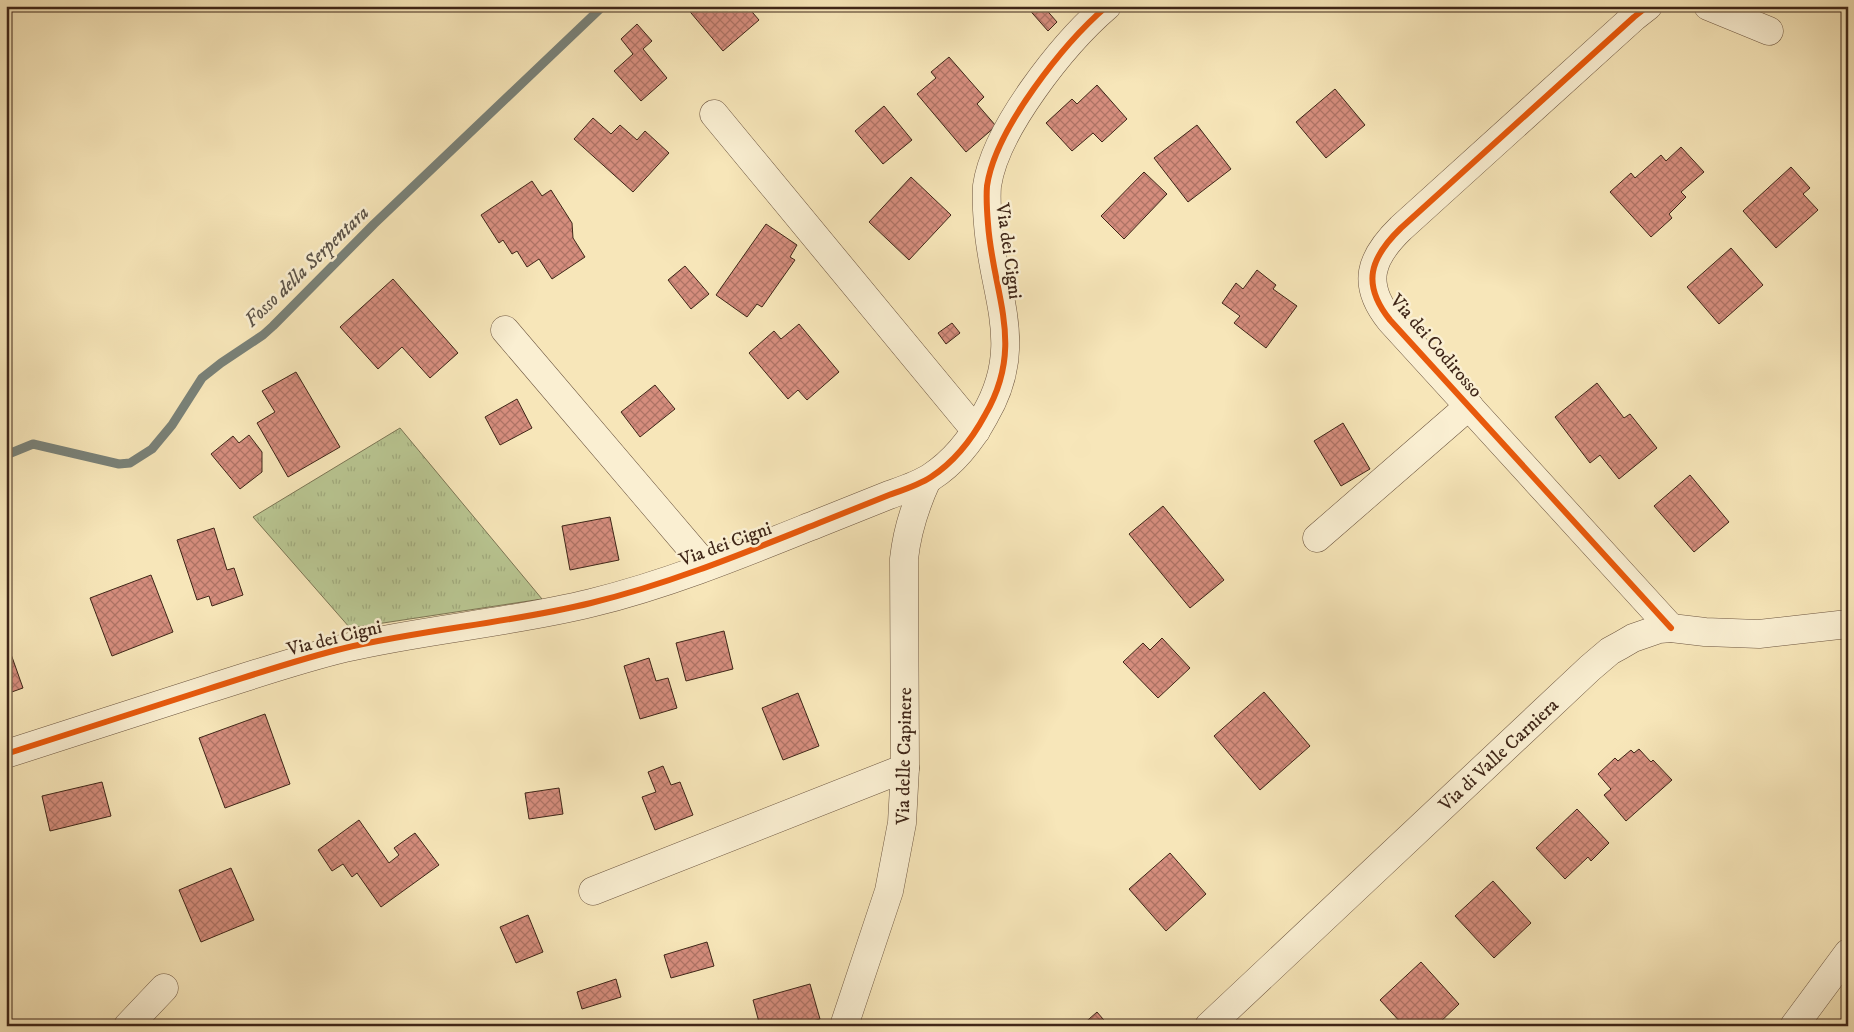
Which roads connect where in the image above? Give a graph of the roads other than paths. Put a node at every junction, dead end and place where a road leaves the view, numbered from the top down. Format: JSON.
{"nodes":[{"id":1,"x":1107,"y":6,"type":"edge"},
{"id":2,"x":1648,"y":6,"type":"edge"},
{"id":3,"x":1708,"y":6,"type":"edge"},
{"id":4,"x":1769,"y":31,"type":"dead end"},
{"id":5,"x":714,"y":114,"type":"dead end"},
{"id":6,"x":505,"y":330,"type":"dead end"},
{"id":7,"x":1469,"y":406,"type":"junction"},
{"id":8,"x":976,"y":431,"type":"junction"},
{"id":9,"x":926,"y":480,"type":"junction"},
{"id":10,"x":1317,"y":538,"type":"dead end"},
{"id":11,"x":706,"y":566,"type":"junction"},
{"id":12,"x":1848,"y":624,"type":"edge"},
{"id":13,"x":1671,"y":628,"type":"junction"},
{"id":14,"x":6,"y":754,"type":"edge"},
{"id":15,"x":905,"y":768,"type":"junction"},
{"id":16,"x":592,"y":891,"type":"dead end"},
{"id":17,"x":1848,"y":953,"type":"edge"},
{"id":18,"x":164,"y":988,"type":"dead end"},
{"id":19,"x":128,"y":1026,"type":"edge"},
{"id":20,"x":844,"y":1026,"type":"edge"},
{"id":21,"x":1209,"y":1026,"type":"edge"},
{"id":22,"x":1794,"y":1026,"type":"edge"}],
"edges":[{"from":1,"to":8,"type":"street","name":"Via dei Cigni"},
{"from":2,"to":7,"type":"street","name":"Via dei Codirosso"},
{"from":3,"to":4,"type":"street"},
{"from":5,"to":8,"type":"street"},
{"from":6,"to":11,"type":"street"},
{"from":7,"to":10,"type":"street"},
{"from":7,"to":13,"type":"street","name":"Via dei Codirosso"},
{"from":8,"to":9,"type":"street","name":"Via dei Cigni"},
{"from":9,"to":11,"type":"street","name":"Via dei Cigni"},
{"from":9,"to":15,"type":"street","name":"Via delle Capinere"},
{"from":11,"to":14,"type":"street","name":"Via dei Cigni"},
{"from":12,"to":13,"type":"street","name":"Via di Valle Carniera"},
{"from":13,"to":21,"type":"street","name":"Via di Valle Carniera"},
{"from":15,"to":16,"type":"street"},
{"from":15,"to":20,"type":"street","name":"Via delle Capinere"},
{"from":17,"to":22,"type":"street"},
{"from":18,"to":19,"type":"street"}]}
